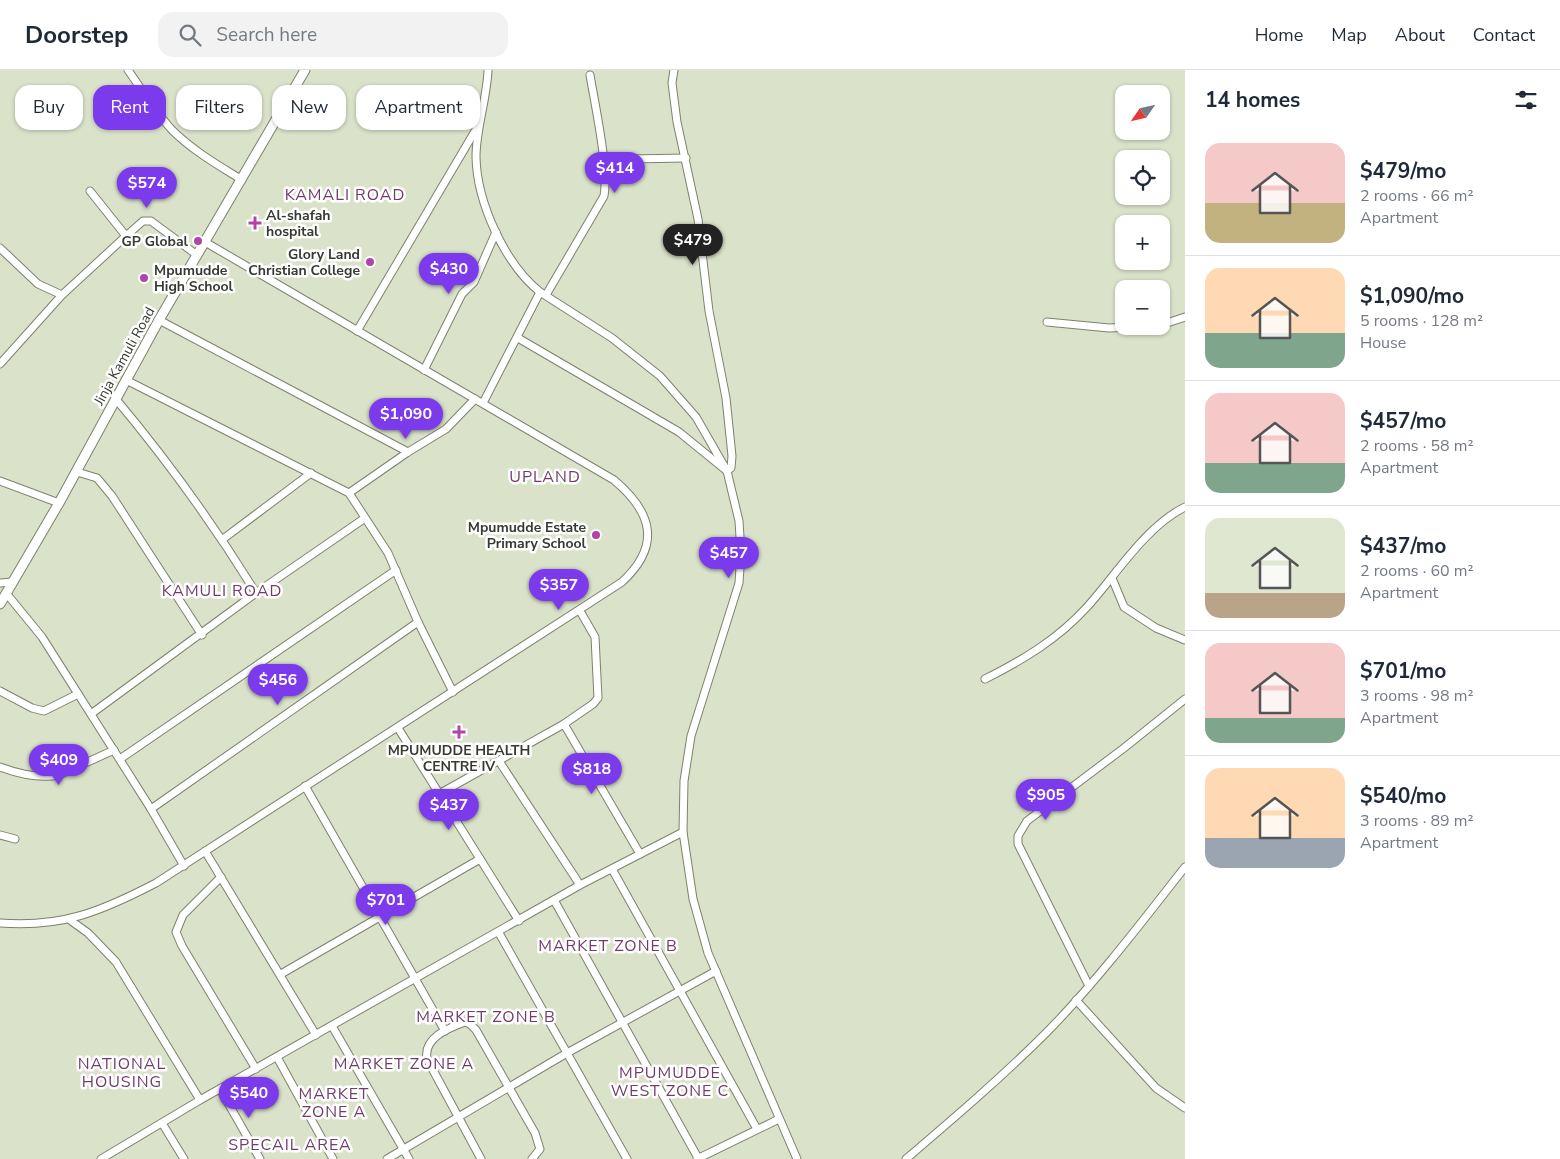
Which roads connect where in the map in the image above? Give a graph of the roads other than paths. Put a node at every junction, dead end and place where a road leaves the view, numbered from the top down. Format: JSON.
{"nodes":[{"id":1,"x":128,"y":70,"type":"edge"},
{"id":2,"x":305,"y":70,"type":"edge"},
{"id":3,"x":488,"y":70,"type":"edge"},
{"id":4,"x":674,"y":70,"type":"edge"},
{"id":5,"x":590,"y":74,"type":"dead end"},
{"id":6,"x":480,"y":122,"type":"edge"},
{"id":7,"x":475,"y":130,"type":"edge"},
{"id":8,"x":479,"y":130,"type":"edge"},
{"id":9,"x":686,"y":158,"type":"junction"},
{"id":10,"x":603,"y":164,"type":"junction"},
{"id":11,"x":242,"y":180,"type":"junction"},
{"id":12,"x":90,"y":191,"type":"dead end"},
{"id":13,"x":496,"y":232,"type":"junction"},
{"id":14,"x":126,"y":236,"type":"junction"},
{"id":15,"x":205,"y":242,"type":"junction"},
{"id":16,"x":0,"y":248,"type":"edge"},
{"id":17,"x":197,"y":255,"type":"junction"},
{"id":18,"x":543,"y":294,"type":"junction"},
{"id":19,"x":62,"y":295,"type":"junction"},
{"id":20,"x":1185,"y":317,"type":"edge"},
{"id":21,"x":159,"y":320,"type":"junction"},
{"id":22,"x":1047,"y":322,"type":"dead end"},
{"id":23,"x":1170,"y":322,"type":"edge"},
{"id":24,"x":1115,"y":328,"type":"edge"},
{"id":25,"x":358,"y":330,"type":"junction"},
{"id":26,"x":518,"y":338,"type":"junction"},
{"id":27,"x":0,"y":364,"type":"edge"},
{"id":28,"x":424,"y":370,"type":"junction"},
{"id":29,"x":126,"y":380,"type":"junction"},
{"id":30,"x":115,"y":398,"type":"junction"},
{"id":31,"x":475,"y":399,"type":"junction"},
{"id":32,"x":482,"y":403,"type":"junction"},
{"id":33,"x":408,"y":452,"type":"junction"},
{"id":34,"x":727,"y":471,"type":"junction"},
{"id":35,"x":77,"y":472,"type":"junction"},
{"id":36,"x":311,"y":473,"type":"junction"},
{"id":37,"x":0,"y":481,"type":"edge"},
{"id":38,"x":348,"y":493,"type":"junction"},
{"id":39,"x":59,"y":504,"type":"junction"},
{"id":40,"x":1185,"y":507,"type":"edge"},
{"id":41,"x":366,"y":518,"type":"junction"},
{"id":42,"x":223,"y":539,"type":"junction"},
{"id":43,"x":396,"y":570,"type":"junction"},
{"id":44,"x":1112,"y":578,"type":"junction"},
{"id":45,"x":12,"y":582,"type":"junction"},
{"id":46,"x":0,"y":583,"type":"edge"},
{"id":47,"x":6,"y":593,"type":"junction"},
{"id":48,"x":256,"y":593,"type":"junction"},
{"id":49,"x":0,"y":604,"type":"edge"},
{"id":50,"x":580,"y":611,"type":"junction"},
{"id":51,"x":418,"y":622,"type":"junction"},
{"id":52,"x":202,"y":635,"type":"junction"},
{"id":53,"x":1185,"y":640,"type":"edge"},
{"id":54,"x":985,"y":679,"type":"dead end"},
{"id":55,"x":0,"y":691,"type":"edge"},
{"id":56,"x":453,"y":692,"type":"junction"},
{"id":57,"x":78,"y":694,"type":"junction"},
{"id":58,"x":1185,"y":698,"type":"edge"},
{"id":59,"x":91,"y":714,"type":"junction"},
{"id":60,"x":564,"y":724,"type":"junction"},
{"id":61,"x":398,"y":728,"type":"junction"},
{"id":62,"x":114,"y":750,"type":"junction"},
{"id":63,"x":120,"y":759,"type":"junction"},
{"id":64,"x":499,"y":761,"type":"junction"},
{"id":65,"x":0,"y":767,"type":"edge"},
{"id":66,"x":305,"y":786,"type":"junction"},
{"id":67,"x":439,"y":794,"type":"junction"},
{"id":68,"x":151,"y":809,"type":"junction"},
{"id":69,"x":682,"y":832,"type":"junction"},
{"id":70,"x":0,"y":835,"type":"edge"},
{"id":71,"x":15,"y":839,"type":"dead end"},
{"id":72,"x":205,"y":851,"type":"junction"},
{"id":73,"x":640,"y":854,"type":"junction"},
{"id":74,"x":480,"y":859,"type":"junction"},
{"id":75,"x":184,"y":866,"type":"junction"},
{"id":76,"x":1185,"y":866,"type":"edge"},
{"id":77,"x":612,"y":869,"type":"junction"},
{"id":78,"x":221,"y":877,"type":"junction"},
{"id":79,"x":580,"y":885,"type":"junction"},
{"id":80,"x":554,"y":900,"type":"junction"},
{"id":81,"x":380,"y":916,"type":"junction"},
{"id":82,"x":70,"y":920,"type":"junction"},
{"id":83,"x":519,"y":921,"type":"junction"},
{"id":84,"x":0,"y":923,"type":"edge"},
{"id":85,"x":499,"y":933,"type":"junction"},
{"id":86,"x":716,"y":972,"type":"junction"},
{"id":87,"x":281,"y":974,"type":"junction"},
{"id":88,"x":417,"y":979,"type":"junction"},
{"id":89,"x":1090,"y":986,"type":"junction"},
{"id":90,"x":680,"y":991,"type":"junction"},
{"id":91,"x":1076,"y":1000,"type":"junction"},
{"id":92,"x":622,"y":1024,"type":"junction"},
{"id":93,"x":332,"y":1026,"type":"junction"},
{"id":94,"x":445,"y":1031,"type":"junction"},
{"id":95,"x":316,"y":1035,"type":"junction"},
{"id":96,"x":567,"y":1053,"type":"junction"},
{"id":97,"x":277,"y":1057,"type":"junction"},
{"id":98,"x":256,"y":1068,"type":"junction"},
{"id":99,"x":508,"y":1087,"type":"junction"},
{"id":100,"x":220,"y":1089,"type":"junction"},
{"id":101,"x":200,"y":1100,"type":"junction"},
{"id":102,"x":1185,"y":1108,"type":"edge"},
{"id":103,"x":457,"y":1117,"type":"junction"},
{"id":104,"x":779,"y":1119,"type":"junction"},
{"id":105,"x":162,"y":1123,"type":"junction"},
{"id":106,"x":757,"y":1129,"type":"junction"},
{"id":107,"x":403,"y":1149,"type":"junction"},
{"id":108,"x":101,"y":1159,"type":"edge"},
{"id":109,"x":184,"y":1159,"type":"edge"},
{"id":110,"x":260,"y":1159,"type":"edge"},
{"id":111,"x":333,"y":1159,"type":"edge"},
{"id":112,"x":387,"y":1159,"type":"edge"},
{"id":113,"x":409,"y":1159,"type":"edge"},
{"id":114,"x":481,"y":1159,"type":"edge"},
{"id":115,"x":532,"y":1159,"type":"edge"},
{"id":116,"x":627,"y":1159,"type":"edge"},
{"id":117,"x":697,"y":1159,"type":"edge"},
{"id":118,"x":797,"y":1159,"type":"edge"},
{"id":119,"x":906,"y":1159,"type":"edge"}],
"edges":[{"from":1,"to":11,"type":"street"},
{"from":2,"to":11,"type":"main road","name":"Jinja Kamuli Road"},
{"from":3,"to":6,"type":"street"},
{"from":4,"to":9,"type":"street"},
{"from":5,"to":10,"type":"street"},
{"from":7,"to":25,"type":"street"},
{"from":8,"to":13,"type":"street"},
{"from":9,"to":10,"type":"street"},
{"from":9,"to":34,"type":"street"},
{"from":10,"to":18,"type":"street"},
{"from":11,"to":15,"type":"main road","name":"Jinja Kamuli Road"},
{"from":12,"to":14,"type":"street"},
{"from":13,"to":18,"type":"street"},
{"from":13,"to":28,"type":"street"},
{"from":14,"to":17,"type":"street"},
{"from":14,"to":19,"type":"street"},
{"from":15,"to":17,"type":"main road","name":"Jinja Kamuli Road"},
{"from":15,"to":25,"type":"street"},
{"from":16,"to":19,"type":"street"},
{"from":17,"to":21,"type":"main road","name":"Jinja Kamuli Road"},
{"from":18,"to":26,"type":"street"},
{"from":18,"to":34,"type":"street"},
{"from":19,"to":27,"type":"street"},
{"from":20,"to":23,"type":"street"},
{"from":21,"to":29,"type":"main road","name":"Jinja Kamuli Road"},
{"from":21,"to":33,"type":"street"},
{"from":22,"to":24,"type":"street"},
{"from":25,"to":28,"type":"street"},
{"from":26,"to":32,"type":"street"},
{"from":26,"to":34,"type":"street"},
{"from":28,"to":31,"type":"street"},
{"from":29,"to":30,"type":"main road","name":"Jinja Kamuli Road"},
{"from":29,"to":36,"type":"street"},
{"from":30,"to":35,"type":"main road","name":"Jinja Kamuli Road"},
{"from":30,"to":42,"type":"street"},
{"from":31,"to":32,"type":"street"},
{"from":31,"to":33,"type":"street"},
{"from":32,"to":50,"type":"street"},
{"from":33,"to":38,"type":"street"},
{"from":34,"to":69,"type":"street"},
{"from":35,"to":39,"type":"main road","name":"Jinja Kamuli Road"},
{"from":35,"to":52,"type":"street"},
{"from":36,"to":38,"type":"street"},
{"from":36,"to":42,"type":"street"},
{"from":37,"to":39,"type":"street"},
{"from":38,"to":41,"type":"street"},
{"from":39,"to":45,"type":"main road","name":"Jinja Kamuli Road"},
{"from":40,"to":44,"type":"street"},
{"from":41,"to":43,"type":"street"},
{"from":41,"to":48,"type":"street"},
{"from":42,"to":48,"type":"street"},
{"from":43,"to":51,"type":"street"},
{"from":43,"to":63,"type":"street"},
{"from":44,"to":53,"type":"street"},
{"from":44,"to":54,"type":"street"},
{"from":45,"to":46,"type":"street"},
{"from":45,"to":47,"type":"main road","name":"Jinja Kamuli Road"},
{"from":47,"to":49,"type":"main road","name":"Jinja Kamuli Road"},
{"from":47,"to":57,"type":"street"},
{"from":48,"to":52,"type":"street"},
{"from":50,"to":56,"type":"street"},
{"from":50,"to":60,"type":"street"},
{"from":51,"to":56,"type":"street"},
{"from":51,"to":68,"type":"street"},
{"from":52,"to":59,"type":"street"},
{"from":55,"to":57,"type":"street"},
{"from":56,"to":61,"type":"street"},
{"from":57,"to":59,"type":"street"},
{"from":58,"to":89,"type":"street"},
{"from":59,"to":62,"type":"street"},
{"from":60,"to":64,"type":"street"},
{"from":60,"to":73,"type":"street"},
{"from":61,"to":66,"type":"street"},
{"from":61,"to":67,"type":"street"},
{"from":62,"to":63,"type":"street"},
{"from":62,"to":65,"type":"street"},
{"from":63,"to":68,"type":"street"},
{"from":64,"to":67,"type":"street"},
{"from":64,"to":79,"type":"street"},
{"from":66,"to":72,"type":"street"},
{"from":66,"to":81,"type":"street"},
{"from":67,"to":74,"type":"street"},
{"from":68,"to":75,"type":"street"},
{"from":69,"to":73,"type":"street"},
{"from":69,"to":86,"type":"street"},
{"from":70,"to":71,"type":"street"},
{"from":72,"to":75,"type":"street"},
{"from":72,"to":78,"type":"street"},
{"from":73,"to":77,"type":"street"},
{"from":74,"to":81,"type":"street"},
{"from":74,"to":83,"type":"street"},
{"from":75,"to":82,"type":"street"},
{"from":76,"to":89,"type":"street"},
{"from":77,"to":79,"type":"street"},
{"from":77,"to":90,"type":"street"},
{"from":78,"to":87,"type":"street"},
{"from":78,"to":98,"type":"street"},
{"from":79,"to":80,"type":"street"},
{"from":80,"to":83,"type":"street"},
{"from":80,"to":92,"type":"street"},
{"from":81,"to":87,"type":"street"},
{"from":81,"to":88,"type":"street"},
{"from":82,"to":84,"type":"street"},
{"from":82,"to":101,"type":"street"},
{"from":83,"to":85,"type":"street"},
{"from":85,"to":88,"type":"street"},
{"from":85,"to":96,"type":"street"},
{"from":86,"to":90,"type":"street"},
{"from":86,"to":104,"type":"street"},
{"from":87,"to":95,"type":"street"},
{"from":88,"to":93,"type":"street"},
{"from":88,"to":94,"type":"street"},
{"from":89,"to":91,"type":"street"},
{"from":90,"to":92,"type":"street"},
{"from":90,"to":106,"type":"street"},
{"from":91,"to":102,"type":"street"},
{"from":91,"to":119,"type":"street"},
{"from":92,"to":96,"type":"street"},
{"from":92,"to":117,"type":"street"},
{"from":93,"to":95,"type":"street"},
{"from":93,"to":107,"type":"street"},
{"from":94,"to":99,"type":"street"},
{"from":94,"to":103,"type":"street"},
{"from":95,"to":97,"type":"street"},
{"from":96,"to":99,"type":"street"},
{"from":96,"to":116,"type":"street"},
{"from":97,"to":98,"type":"street"},
{"from":97,"to":111,"type":"street"},
{"from":98,"to":100,"type":"street"},
{"from":99,"to":103,"type":"street"},
{"from":99,"to":115,"type":"street"},
{"from":100,"to":101,"type":"street"},
{"from":100,"to":110,"type":"street"},
{"from":101,"to":105,"type":"street"},
{"from":103,"to":107,"type":"street"},
{"from":103,"to":114,"type":"street"},
{"from":104,"to":106,"type":"street"},
{"from":104,"to":118,"type":"street"},
{"from":105,"to":108,"type":"street"},
{"from":105,"to":109,"type":"street"},
{"from":106,"to":117,"type":"street"},
{"from":107,"to":112,"type":"street"},
{"from":107,"to":113,"type":"street"}]}
